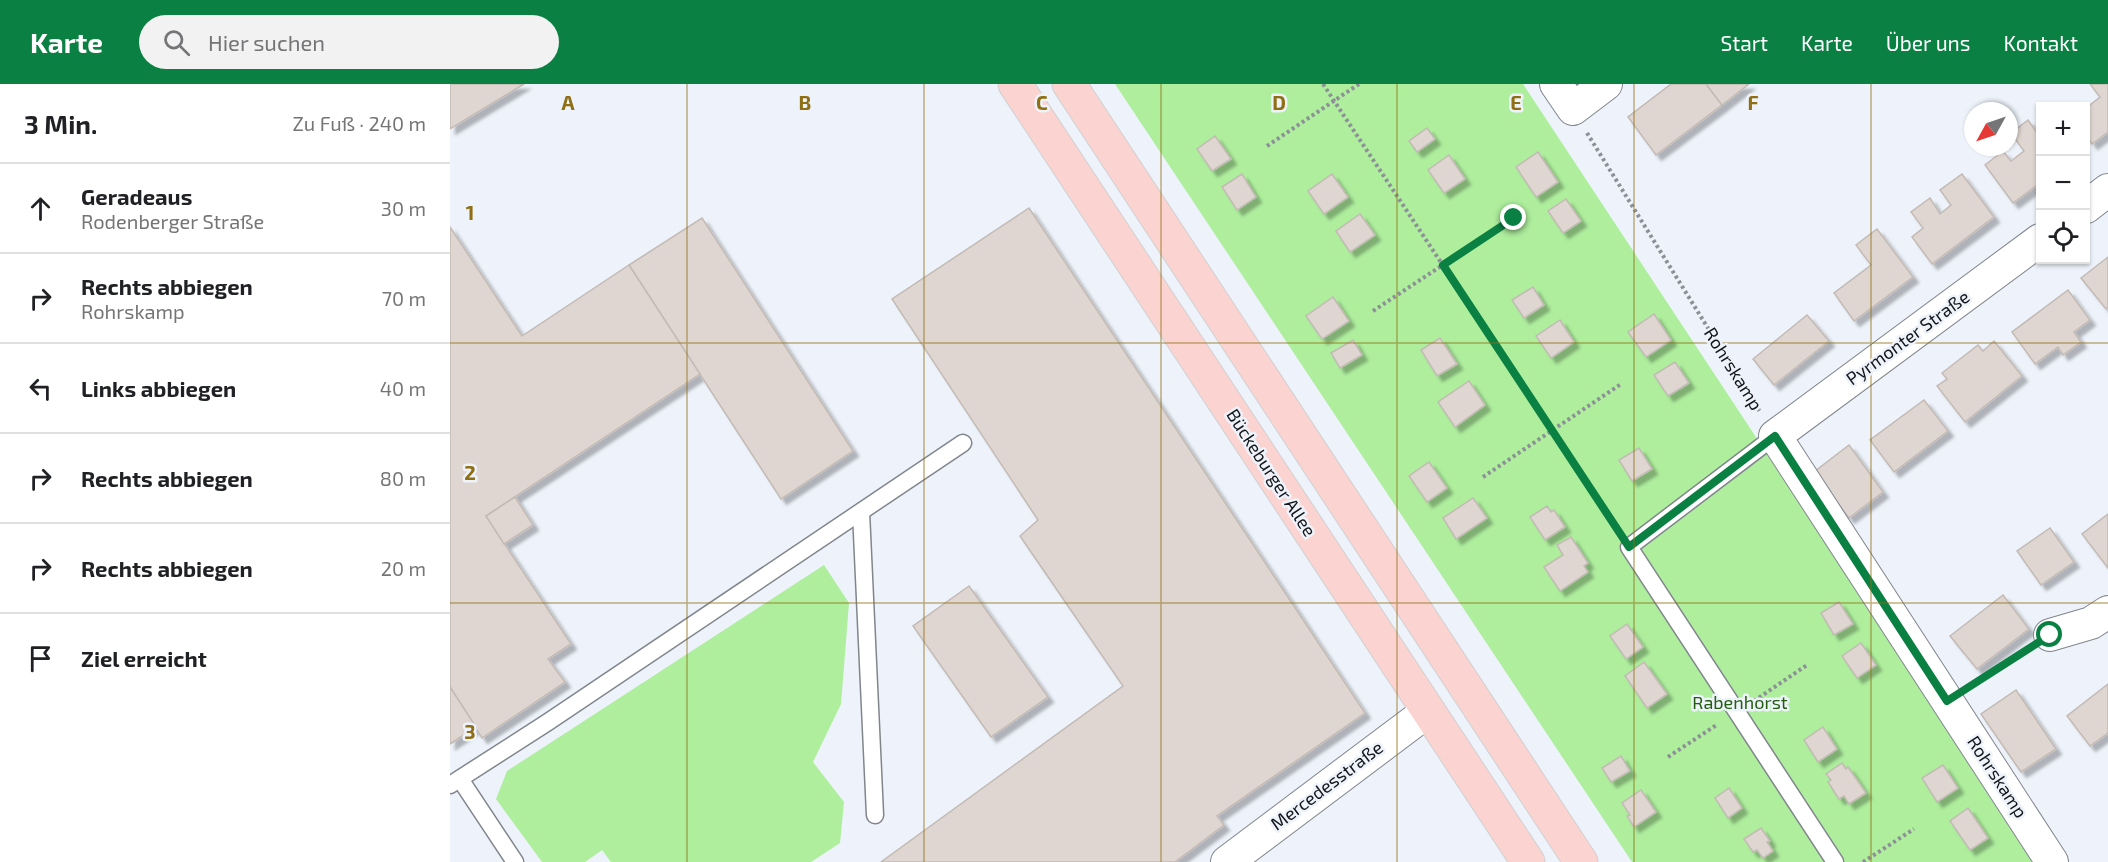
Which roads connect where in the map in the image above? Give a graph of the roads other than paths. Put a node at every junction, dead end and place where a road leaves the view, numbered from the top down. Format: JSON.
{"nodes":[{"id":1,"x":1015,"y":84,"type":"edge"},
{"id":2,"x":1069,"y":84,"type":"edge"},
{"id":3,"x":1606,"y":84,"type":"edge"},
{"id":4,"x":1564,"y":97,"type":"edge"},
{"id":5,"x":2108,"y":190,"type":"edge"},
{"id":6,"x":2090,"y":203,"type":"edge"},
{"id":7,"x":2036,"y":243,"type":"edge"},
{"id":8,"x":1775,"y":436,"type":"junction"},
{"id":9,"x":963,"y":443,"type":"dead end"},
{"id":10,"x":861,"y":512,"type":"junction"},
{"id":11,"x":2108,"y":612,"type":"edge"},
{"id":12,"x":2050,"y":635,"type":"road end"},
{"id":13,"x":1428,"y":711,"type":"junction"},
{"id":14,"x":455,"y":782,"type":"edge"},
{"id":15,"x":875,"y":815,"type":"dead end"},
{"id":16,"x":514,"y":862,"type":"edge"},
{"id":17,"x":1227,"y":862,"type":"edge"},
{"id":18,"x":1528,"y":862,"type":"edge"},
{"id":19,"x":1581,"y":862,"type":"edge"},
{"id":20,"x":1835,"y":862,"type":"edge"},
{"id":21,"x":2052,"y":862,"type":"edge"}],
"edges":[{"from":1,"to":13,"type":"main road","name":"Bückeburger Allee"},
{"from":2,"to":19,"type":"main road"},
{"from":3,"to":4,"type":"street"},
{"from":5,"to":6,"type":"street"},
{"from":7,"to":8,"type":"street","name":"Pyrmonter Straße"},
{"from":8,"to":20,"type":"lane"},
{"from":8,"to":21,"type":"street","name":"Rohrskamp"},
{"from":9,"to":10,"type":"lane"},
{"from":10,"to":14,"type":"lane"},
{"from":10,"to":15,"type":"lane"},
{"from":11,"to":12,"type":"street"},
{"from":13,"to":17,"type":"street","name":"Mercedesstraße"},
{"from":13,"to":18,"type":"main road","name":"Bückeburger Allee"},
{"from":14,"to":16,"type":"lane"}]}
